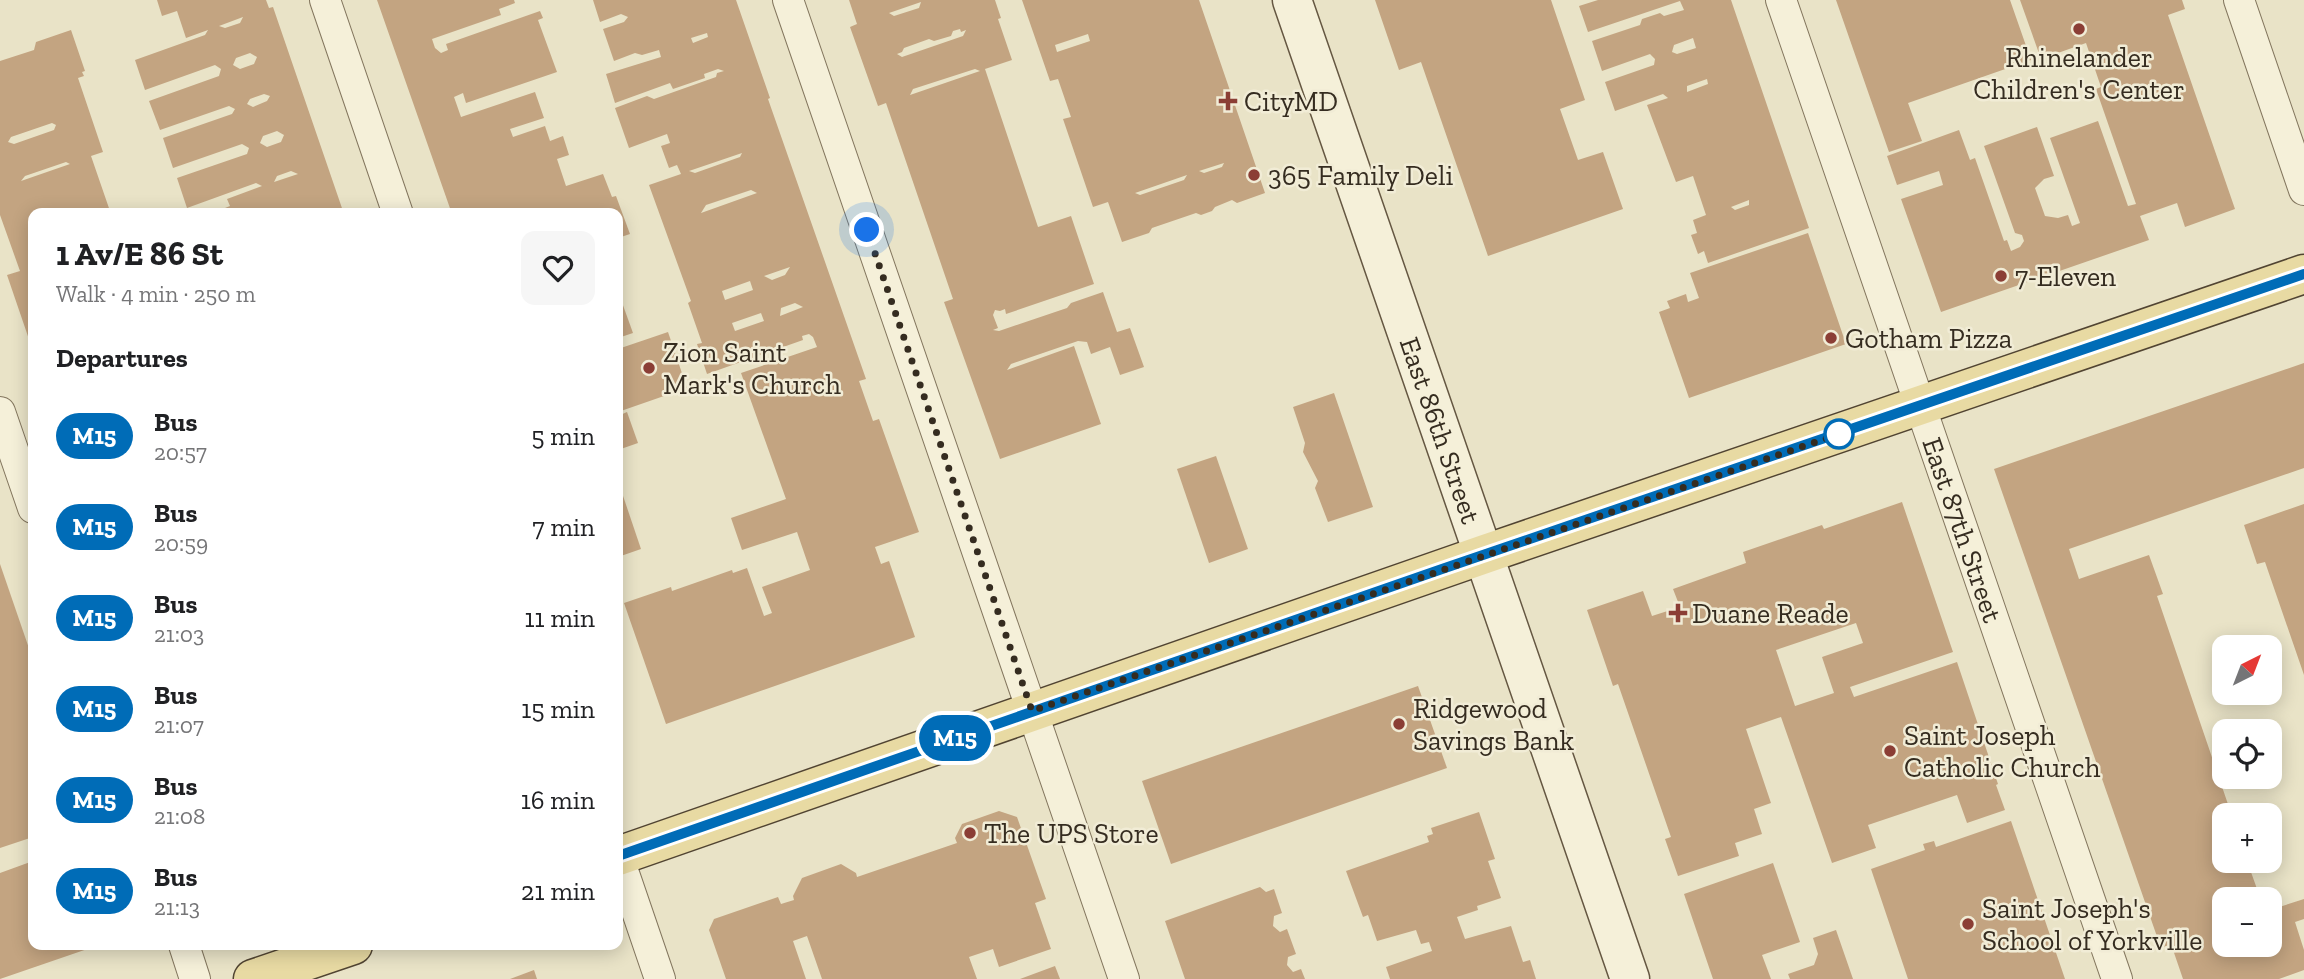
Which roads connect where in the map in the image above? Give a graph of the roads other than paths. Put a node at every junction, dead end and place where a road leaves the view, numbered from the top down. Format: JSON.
{"nodes":[{"id":1,"x":325,"y":0,"type":"edge"},
{"id":2,"x":788,"y":0,"type":"edge"},
{"id":3,"x":1292,"y":0,"type":"edge"},
{"id":4,"x":1781,"y":0,"type":"edge"},
{"id":5,"x":2239,"y":0,"type":"edge"},
{"id":6,"x":2304,"y":190,"type":"edge"},
{"id":7,"x":396,"y":208,"type":"edge"},
{"id":8,"x":2304,"y":274,"type":"edge"},
{"id":9,"x":1921,"y":406,"type":"junction"},
{"id":10,"x":0,"y":412,"type":"edge"},
{"id":11,"x":28,"y":493,"type":"edge"},
{"id":12,"x":1485,"y":554,"type":"junction"},
{"id":13,"x":1032,"y":711,"type":"junction"},
{"id":14,"x":623,"y":854,"type":"edge"},
{"id":15,"x":623,"y":871,"type":"edge"},
{"id":16,"x":186,"y":950,"type":"edge"},
{"id":17,"x":339,"y":950,"type":"edge"},
{"id":18,"x":195,"y":979,"type":"edge"},
{"id":19,"x":253,"y":979,"type":"edge"},
{"id":20,"x":660,"y":979,"type":"edge"},
{"id":21,"x":1124,"y":979,"type":"edge"},
{"id":22,"x":1630,"y":979,"type":"edge"},
{"id":23,"x":2117,"y":979,"type":"edge"}],
"edges":[{"from":1,"to":7,"type":"street"},
{"from":2,"to":13,"type":"street"},
{"from":3,"to":12,"type":"main road","name":"East 86th Street"},
{"from":4,"to":9,"type":"street","name":"East 87th Street"},
{"from":5,"to":6,"type":"street"},
{"from":8,"to":9,"type":"main road"},
{"from":9,"to":12,"type":"main road"},
{"from":9,"to":23,"type":"street","name":"East 87th Street"},
{"from":10,"to":11,"type":"street"},
{"from":12,"to":13,"type":"main road"},
{"from":12,"to":22,"type":"main road","name":"East 86th Street"},
{"from":13,"to":14,"type":"main road"},
{"from":13,"to":21,"type":"street"},
{"from":15,"to":20,"type":"street"},
{"from":16,"to":18,"type":"street"},
{"from":17,"to":19,"type":"main road"}]}
